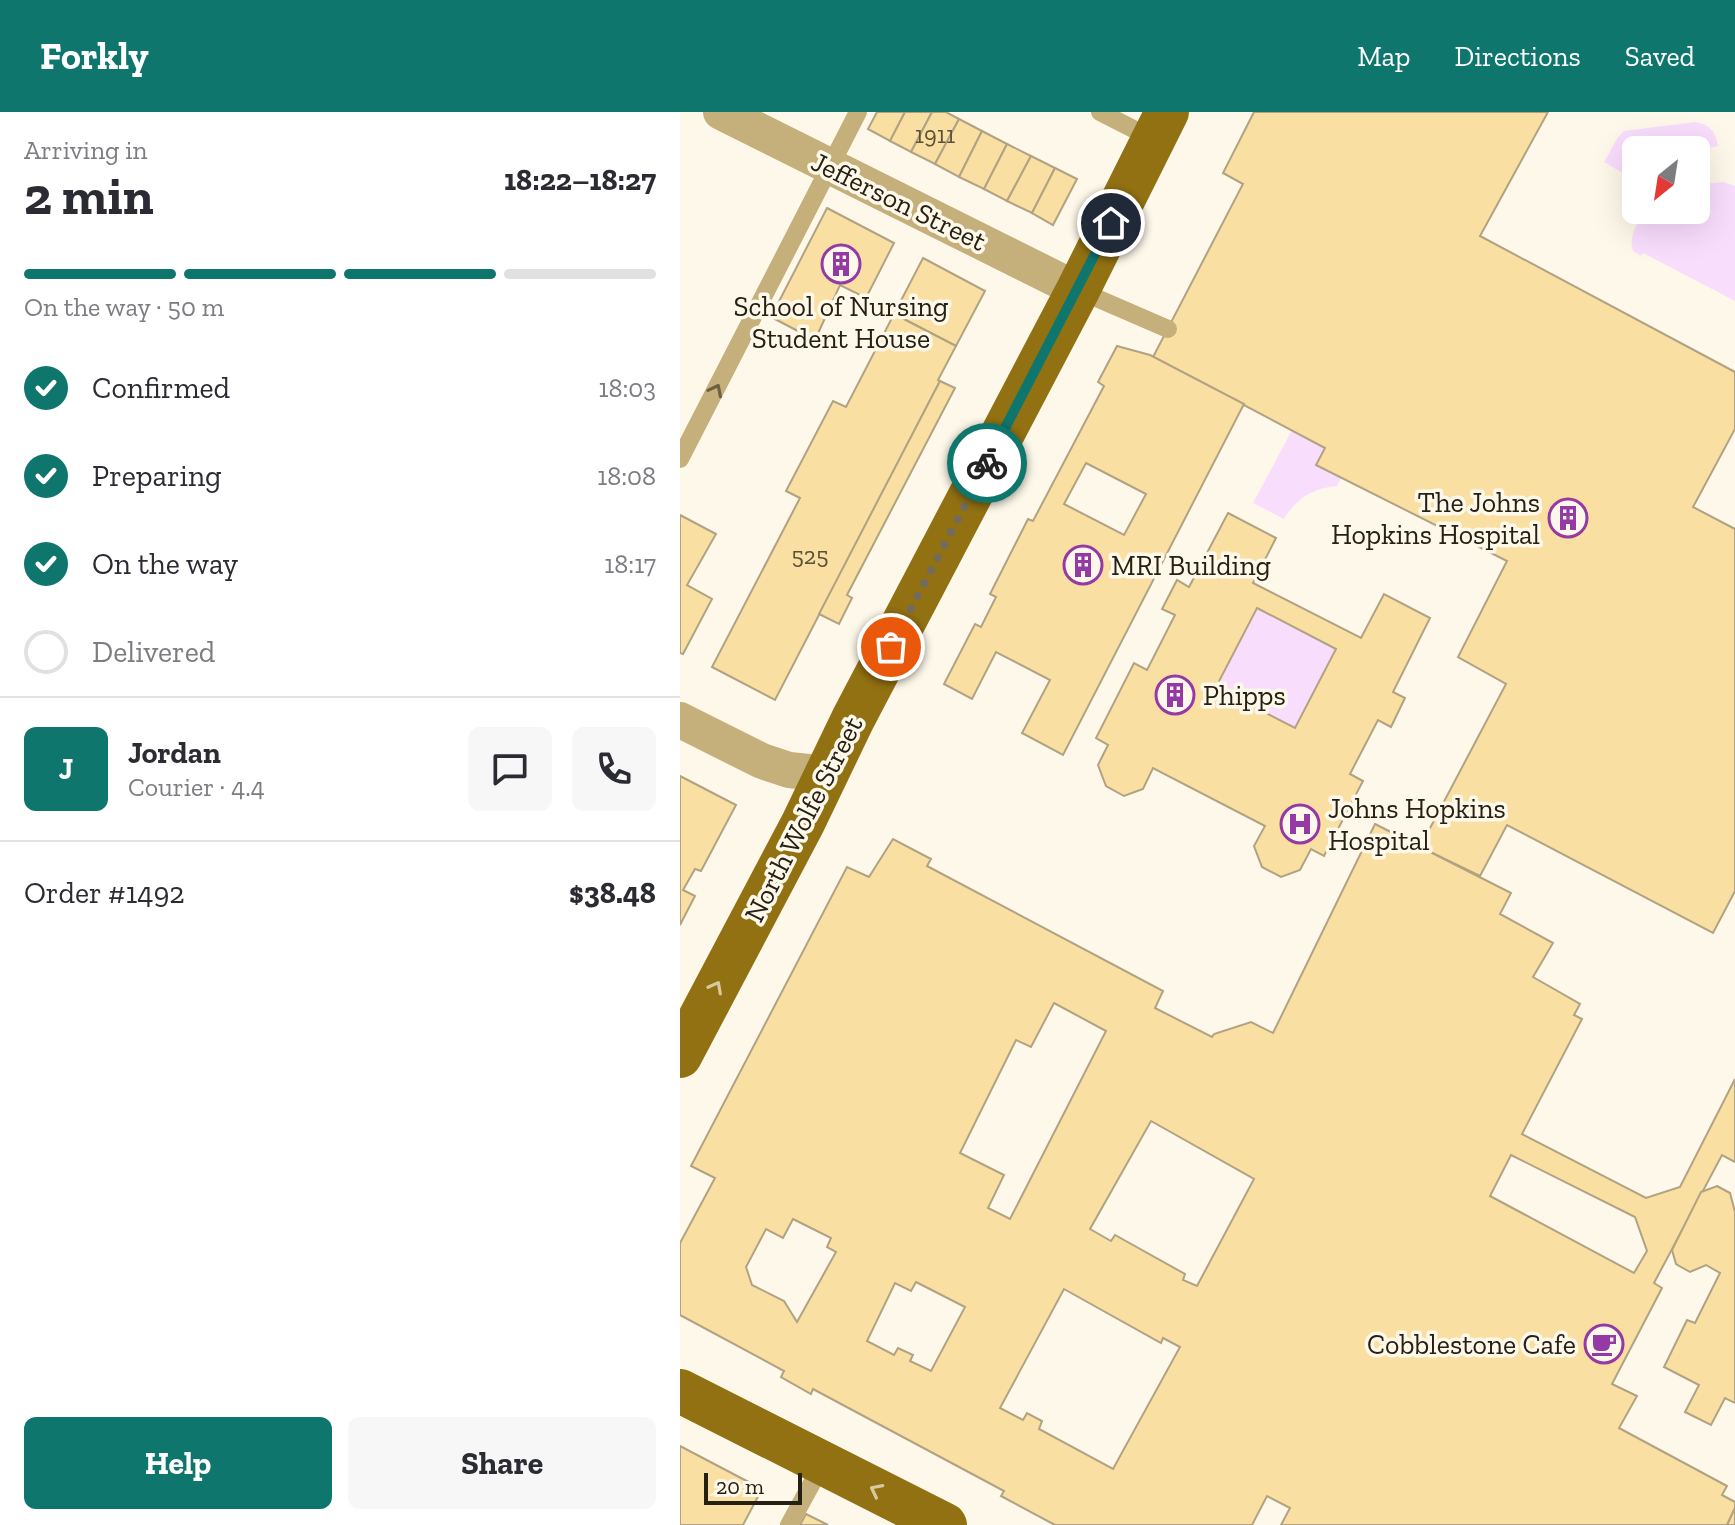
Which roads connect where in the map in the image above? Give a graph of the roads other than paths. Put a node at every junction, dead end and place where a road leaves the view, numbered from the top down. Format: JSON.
{"nodes":[{"id":1,"x":721,"y":112,"type":"edge"},
{"id":2,"x":858,"y":112,"type":"edge"},
{"id":3,"x":1100,"y":112,"type":"edge"},
{"id":4,"x":1160,"y":126,"type":"edge"},
{"id":5,"x":829,"y":167,"type":"junction"},
{"id":6,"x":1078,"y":290,"type":"junction"},
{"id":7,"x":1168,"y":329,"type":"dead end"},
{"id":8,"x":680,"y":459,"type":"edge"},
{"id":9,"x":680,"y":720,"type":"edge"},
{"id":10,"x":828,"y":774,"type":"junction"},
{"id":11,"x":680,"y":1056,"type":"edge"},
{"id":12,"x":680,"y":1391,"type":"edge"},
{"id":13,"x":823,"y":1463,"type":"junction"},
{"id":14,"x":789,"y":1525,"type":"edge"},
{"id":15,"x":945,"y":1525,"type":"edge"}],
"edges":[{"from":1,"to":5,"type":"street","name":"Jefferson Street"},
{"from":2,"to":5,"type":"lane"},
{"from":3,"to":4,"type":"lane"},
{"from":4,"to":6,"type":"main road","name":"North Wolfe Street"},
{"from":5,"to":6,"type":"street","name":"Jefferson Street"},
{"from":8,"to":5,"type":"lane","one_way":true},
{"from":6,"to":7,"type":"lane"},
{"from":6,"to":10,"type":"main road","name":"North Wolfe Street"},
{"from":9,"to":10,"type":"street"},
{"from":11,"to":10,"type":"main road","name":"North Wolfe Street","one_way":true},
{"from":12,"to":13,"type":"main road"},
{"from":13,"to":14,"type":"lane"},
{"from":15,"to":13,"type":"main road","one_way":true}]}
